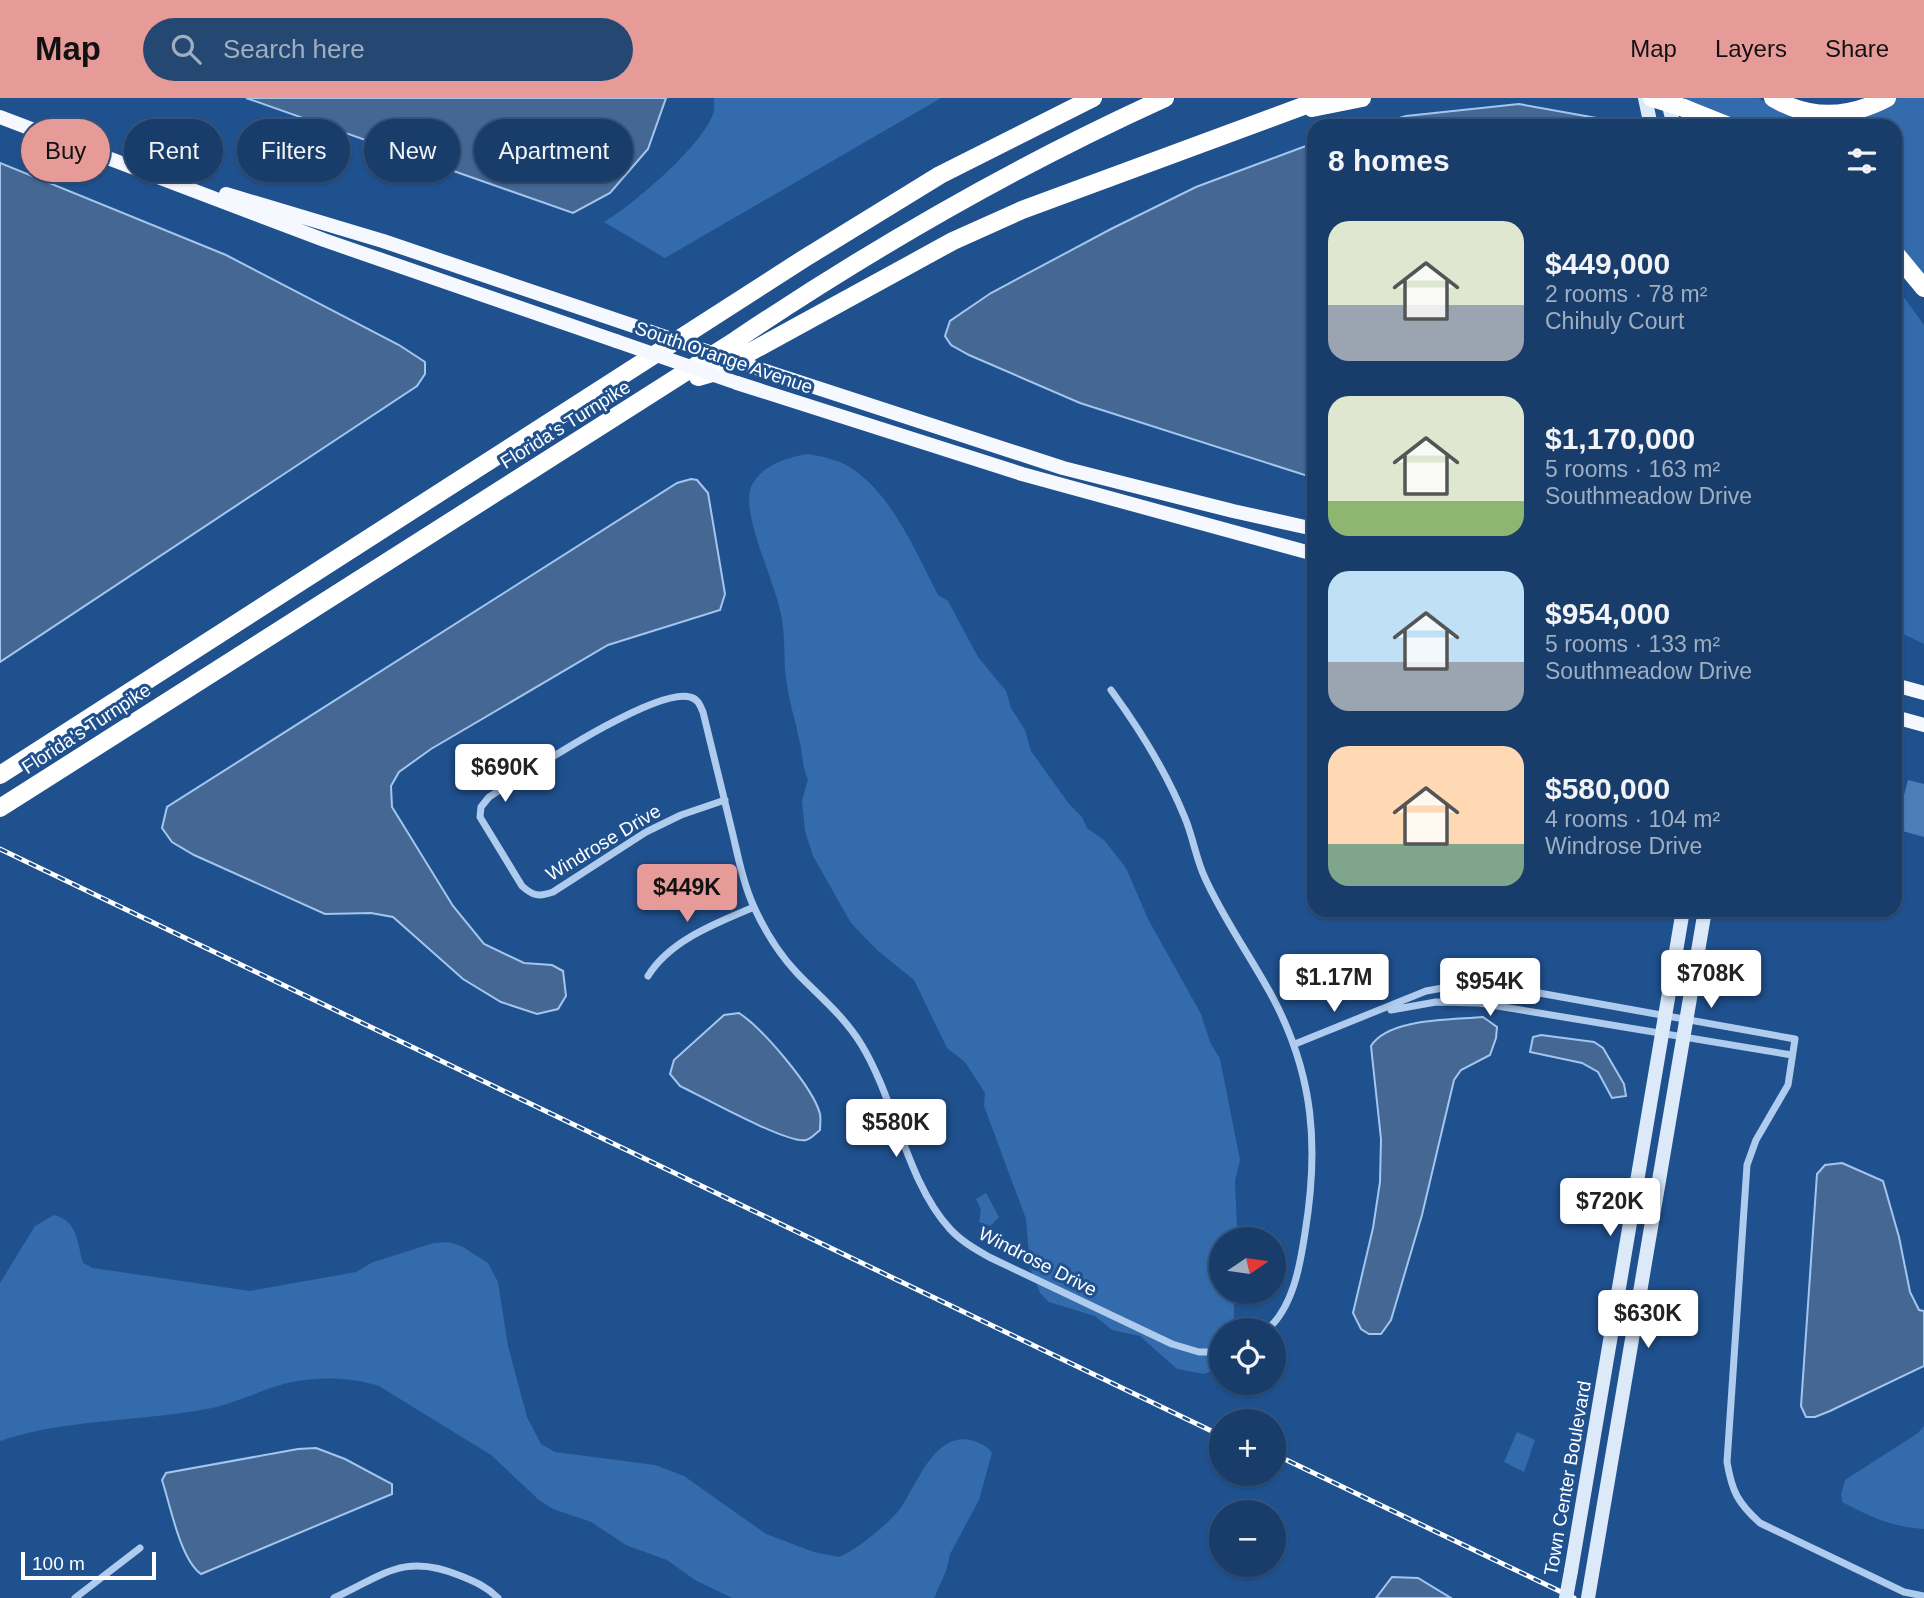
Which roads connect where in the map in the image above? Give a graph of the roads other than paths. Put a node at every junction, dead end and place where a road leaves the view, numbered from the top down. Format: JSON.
{"nodes":[{"id":1,"x":1079,"y":98,"type":"edge"},
{"id":2,"x":1093,"y":98,"type":"edge"},
{"id":3,"x":1165,"y":98,"type":"edge"},
{"id":4,"x":1325,"y":98,"type":"edge"},
{"id":5,"x":1362,"y":98,"type":"edge"},
{"id":6,"x":1645,"y":98,"type":"edge"},
{"id":7,"x":1652,"y":98,"type":"edge"},
{"id":8,"x":1667,"y":98,"type":"edge"},
{"id":9,"x":1773,"y":98,"type":"edge"},
{"id":10,"x":1887,"y":98,"type":"edge"},
{"id":11,"x":0,"y":117,"type":"edge"},
{"id":12,"x":1650,"y":119,"type":"edge"},
{"id":13,"x":1672,"y":119,"type":"edge"},
{"id":14,"x":1712,"y":119,"type":"edge"},
{"id":15,"x":1235,"y":131,"type":"junction"},
{"id":16,"x":124,"y":162,"type":"edge"},
{"id":17,"x":940,"y":175,"type":"junction"},
{"id":18,"x":175,"y":182,"type":"edge"},
{"id":19,"x":187,"y":182,"type":"edge"},
{"id":20,"x":1902,"y":261,"type":"edge"},
{"id":21,"x":1924,"y":288,"type":"edge"},
{"id":22,"x":664,"y":386,"type":"junction"},
{"id":23,"x":1307,"y":527,"type":"edge"},
{"id":24,"x":1307,"y":552,"type":"edge"},
{"id":25,"x":1902,"y":687,"type":"edge"},
{"id":26,"x":1111,"y":690,"type":"dead end"},
{"id":27,"x":1924,"y":693,"type":"edge"},
{"id":28,"x":1902,"y":719,"type":"edge"},
{"id":29,"x":1924,"y":726,"type":"edge"},
{"id":30,"x":0,"y":775,"type":"edge"},
{"id":31,"x":725,"y":800,"type":"junction"},
{"id":32,"x":0,"y":808,"type":"edge"},
{"id":33,"x":754,"y":907,"type":"junction"},
{"id":34,"x":1682,"y":917,"type":"edge"},
{"id":35,"x":1704,"y":917,"type":"edge"},
{"id":36,"x":648,"y":976,"type":"dead end"},
{"id":37,"x":1528,"y":991,"type":"junction"},
{"id":38,"x":1524,"y":1009,"type":"junction"},
{"id":39,"x":1383,"y":1011,"type":"junction"},
{"id":40,"x":1665,"y":1016,"type":"junction"},
{"id":41,"x":1686,"y":1020,"type":"junction"},
{"id":42,"x":1663,"y":1033,"type":"junction"},
{"id":43,"x":1684,"y":1037,"type":"junction"},
{"id":44,"x":1295,"y":1044,"type":"junction"},
{"id":45,"x":1792,"y":1055,"type":"junction"},
{"id":46,"x":1276,"y":1318,"type":"edge"},
{"id":47,"x":1209,"y":1352,"type":"edge"},
{"id":48,"x":139,"y":1548,"type":"dead end"},
{"id":49,"x":1924,"y":1595,"type":"edge"},
{"id":50,"x":75,"y":1598,"type":"edge"},
{"id":51,"x":334,"y":1598,"type":"edge"},
{"id":52,"x":498,"y":1598,"type":"edge"},
{"id":53,"x":1566,"y":1598,"type":"edge"},
{"id":54,"x":1588,"y":1598,"type":"edge"}],
"edges":[{"from":1,"to":17,"type":"highway"},
{"from":2,"to":17,"type":"highway","name":"Florida's Turnpike"},
{"from":3,"to":22,"type":"highway","name":"Florida's Turnpike"},
{"from":4,"to":15,"type":"highway"},
{"from":5,"to":15,"type":"highway"},
{"from":6,"to":12,"type":"main road"},
{"from":7,"to":14,"type":"highway","bridge":true},
{"from":8,"to":13,"type":"main road"},
{"from":9,"to":10,"type":"highway"},
{"from":11,"to":16,"type":"main road","name":"South Orange Avenue"},
{"from":15,"to":22,"type":"highway"},
{"from":17,"to":30,"type":"highway","name":"Florida's Turnpike"},
{"from":18,"to":24,"type":"main road","name":"South Orange Avenue","bridge":true},
{"from":19,"to":23,"type":"main road","name":"South Orange Avenue","bridge":true},
{"from":20,"to":21,"type":"highway"},
{"from":22,"to":32,"type":"highway","name":"Florida's Turnpike"},
{"from":25,"to":27,"type":"main road"},
{"from":26,"to":44,"type":"street"},
{"from":28,"to":29,"type":"main road"},
{"from":31,"to":31,"type":"street","name":"Windrose Drive"},
{"from":31,"to":33,"type":"street","name":"Windrose Drive"},
{"from":33,"to":36,"type":"street"},
{"from":33,"to":47,"type":"street","name":"Windrose Drive"},
{"from":34,"to":40,"type":"main road","name":"Town Center Boulevard"},
{"from":35,"to":41,"type":"main road"},
{"from":37,"to":38,"type":"street"},
{"from":37,"to":39,"type":"street"},
{"from":37,"to":40,"type":"street"},
{"from":38,"to":39,"type":"street"},
{"from":38,"to":42,"type":"street"},
{"from":39,"to":44,"type":"street"},
{"from":40,"to":41,"type":"street"},
{"from":40,"to":42,"type":"main road","name":"Town Center Boulevard"},
{"from":41,"to":43,"type":"main road"},
{"from":41,"to":45,"type":"street"},
{"from":42,"to":43,"type":"street"},
{"from":42,"to":53,"type":"main road","name":"Town Center Boulevard","bridge":true},
{"from":43,"to":45,"type":"street"},
{"from":43,"to":54,"type":"main road"},
{"from":44,"to":46,"type":"street"},
{"from":45,"to":49,"type":"street"},
{"from":48,"to":50,"type":"street"},
{"from":51,"to":52,"type":"street"}]}
